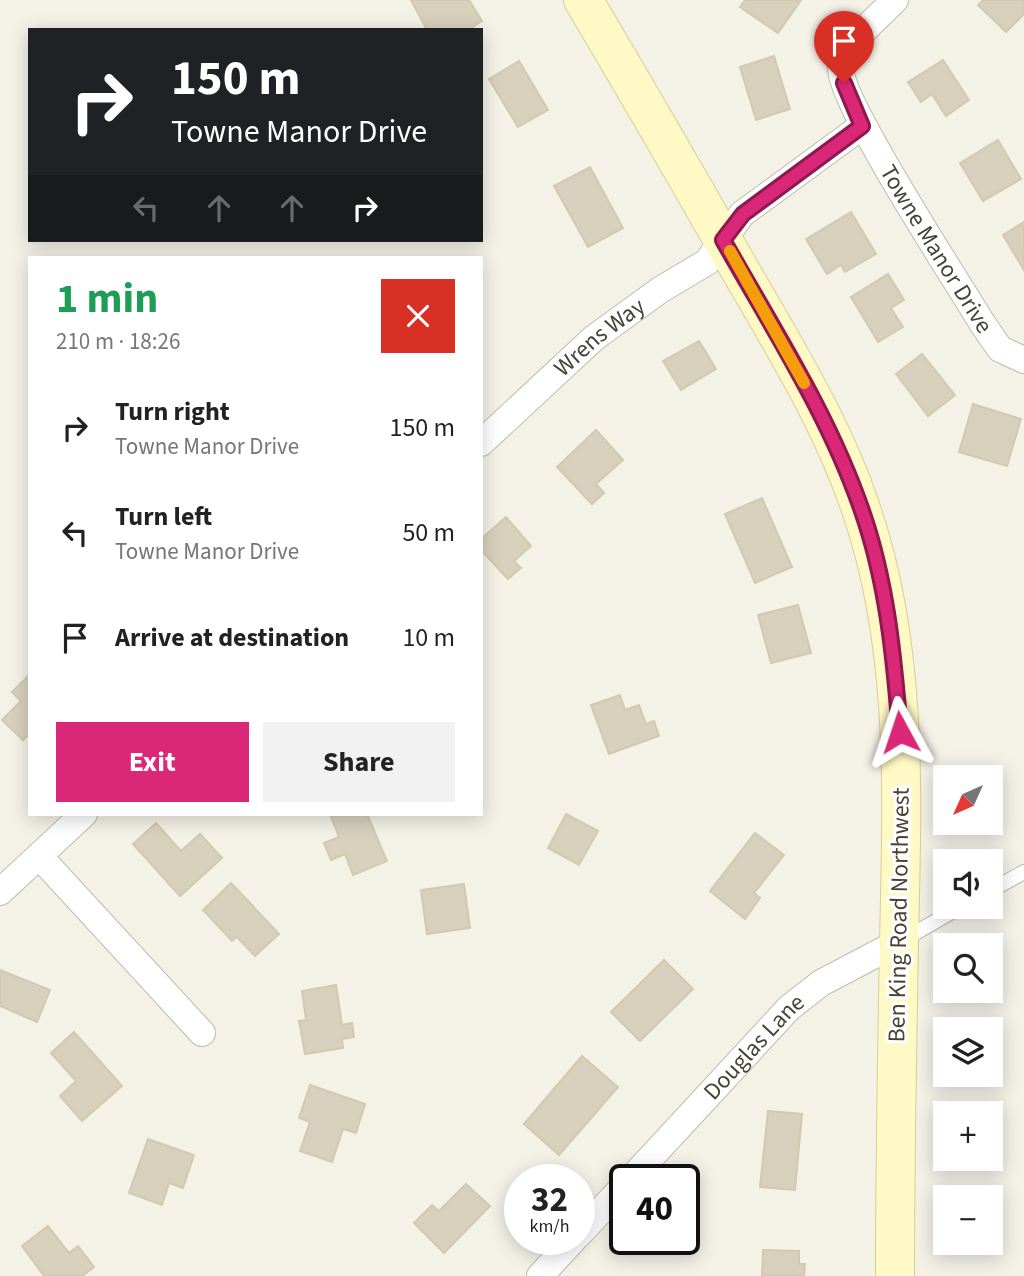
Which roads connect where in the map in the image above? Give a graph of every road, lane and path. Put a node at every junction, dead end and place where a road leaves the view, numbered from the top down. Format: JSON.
{"nodes":[{"id":1,"x":583,"y":0,"type":"edge"},
{"id":2,"x":895,"y":0,"type":"edge"},
{"id":3,"x":862,"y":126,"type":"junction"},
{"id":4,"x":723,"y":240,"type":"junction"},
{"id":5,"x":1024,"y":360,"type":"edge"},
{"id":6,"x":483,"y":441,"type":"edge"},
{"id":7,"x":82,"y":816,"type":"edge"},
{"id":8,"x":39,"y":856,"type":"junction"},
{"id":9,"x":1024,"y":872,"type":"edge"},
{"id":10,"x":1003,"y":884,"type":"edge"},
{"id":11,"x":0,"y":892,"type":"edge"},
{"id":12,"x":939,"y":919,"type":"edge"},
{"id":13,"x":899,"y":942,"type":"junction"},
{"id":14,"x":202,"y":1033,"type":"dead end"},
{"id":15,"x":645,"y":1164,"type":"edge"},
{"id":16,"x":609,"y":1202,"type":"edge"},
{"id":17,"x":595,"y":1217,"type":"edge"},
{"id":18,"x":559,"y":1255,"type":"edge"},
{"id":19,"x":540,"y":1276,"type":"edge"},
{"id":20,"x":895,"y":1276,"type":"edge"}],
"edges":[{"from":1,"to":4,"type":"street","name":"Ben King Road Northwest"},
{"from":2,"to":3,"type":"street","name":"Towne Manor Drive"},
{"from":3,"to":4,"type":"street"},
{"from":3,"to":5,"type":"street","name":"Towne Manor Drive"},
{"from":4,"to":6,"type":"street","name":"Wrens Way"},
{"from":4,"to":13,"type":"street","name":"Ben King Road Northwest"},
{"from":7,"to":8,"type":"street"},
{"from":8,"to":11,"type":"street"},
{"from":8,"to":14,"type":"street"},
{"from":9,"to":10,"type":"lane"},
{"from":12,"to":13,"type":"lane"},
{"from":13,"to":15,"type":"street","name":"Douglas Lane"},
{"from":13,"to":20,"type":"street","name":"Ben King Road Northwest"},
{"from":16,"to":17,"type":"street"},
{"from":18,"to":19,"type":"street"}]}
